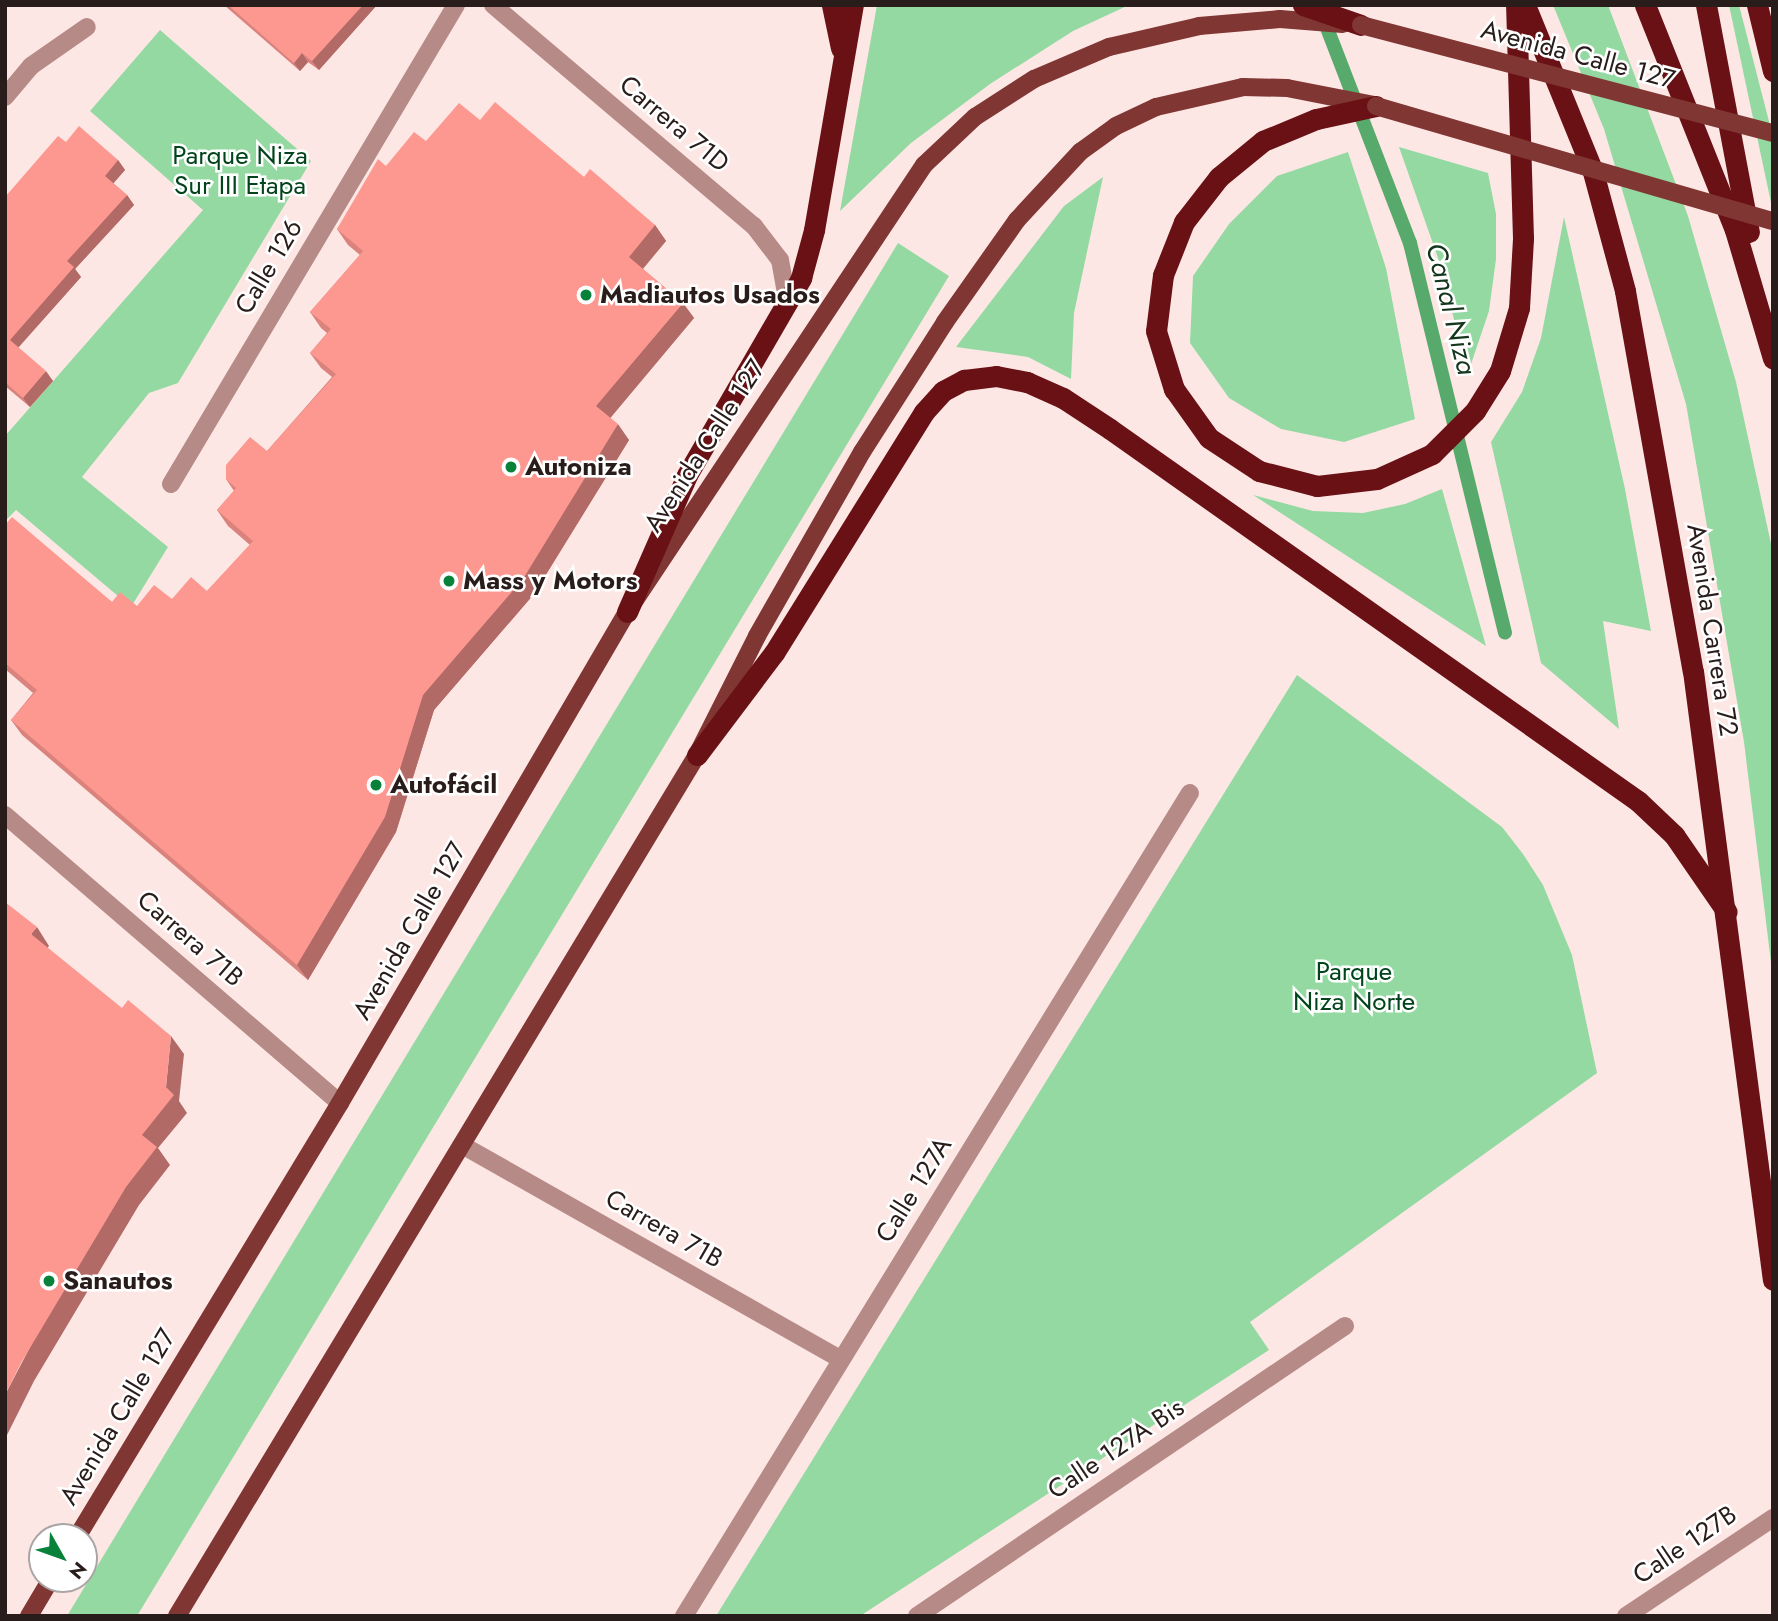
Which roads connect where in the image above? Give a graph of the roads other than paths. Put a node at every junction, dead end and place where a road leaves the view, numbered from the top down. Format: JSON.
{"nodes":[{"id":1,"x":456,"y":5,"type":"edge"},
{"id":2,"x":493,"y":5,"type":"edge"},
{"id":3,"x":832,"y":5,"type":"edge"},
{"id":4,"x":853,"y":5,"type":"edge"},
{"id":5,"x":1303,"y":5,"type":"edge"},
{"id":6,"x":1516,"y":5,"type":"edge"},
{"id":7,"x":1525,"y":5,"type":"edge"},
{"id":8,"x":1645,"y":5,"type":"edge"},
{"id":9,"x":1706,"y":5,"type":"edge"},
{"id":10,"x":1757,"y":5,"type":"edge"},
{"id":11,"x":1361,"y":25,"type":"junction"},
{"id":12,"x":87,"y":27,"type":"dead end"},
{"id":13,"x":844,"y":63,"type":"junction"},
{"id":14,"x":1773,"y":71,"type":"edge"},
{"id":15,"x":5,"y":97,"type":"edge"},
{"id":16,"x":1376,"y":106,"type":"junction"},
{"id":17,"x":1773,"y":133,"type":"edge"},
{"id":18,"x":1773,"y":221,"type":"edge"},
{"id":19,"x":788,"y":304,"type":"junction"},
{"id":20,"x":1766,"y":327,"type":"junction"},
{"id":21,"x":1773,"y":358,"type":"edge"},
{"id":22,"x":171,"y":484,"type":"dead end"},
{"id":23,"x":627,"y":612,"type":"junction"},
{"id":24,"x":697,"y":755,"type":"junction"},
{"id":25,"x":1190,"y":793,"type":"dead end"},
{"id":26,"x":5,"y":815,"type":"edge"},
{"id":27,"x":1727,"y":912,"type":"junction"},
{"id":28,"x":340,"y":1103,"type":"junction"},
{"id":29,"x":462,"y":1145,"type":"junction"},
{"id":30,"x":1773,"y":1280,"type":"edge"},
{"id":31,"x":1345,"y":1326,"type":"dead end"},
{"id":32,"x":840,"y":1359,"type":"junction"},
{"id":33,"x":1773,"y":1518,"type":"edge"},
{"id":34,"x":85,"y":1523,"type":"edge"},
{"id":35,"x":43,"y":1593,"type":"edge"},
{"id":36,"x":29,"y":1616,"type":"edge"},
{"id":37,"x":177,"y":1616,"type":"edge"},
{"id":38,"x":684,"y":1616,"type":"edge"},
{"id":39,"x":917,"y":1616,"type":"edge"},
{"id":40,"x":1626,"y":1616,"type":"edge"}],
"edges":[{"from":1,"to":22,"type":"street","name":"Calle 126"},
{"from":2,"to":19,"type":"street","name":"Carrera 71D"},
{"from":3,"to":13,"type":"highway"},
{"from":4,"to":13,"type":"highway"},
{"from":5,"to":11,"type":"highway"},
{"from":6,"to":16,"type":"highway"},
{"from":7,"to":27,"type":"highway","name":"Avenida Carrera 72"},
{"from":8,"to":20,"type":"highway"},
{"from":9,"to":20,"type":"highway"},
{"from":10,"to":14,"type":"highway"},
{"from":11,"to":17,"type":"main road","name":"Avenida Calle 127","bridge":true},
{"from":11,"to":23,"type":"main road","name":"Avenida Calle 127"},
{"from":12,"to":15,"type":"street"},
{"from":13,"to":19,"type":"highway"},
{"from":16,"to":18,"type":"main road","bridge":true},
{"from":16,"to":24,"type":"main road"},
{"from":19,"to":23,"type":"highway"},
{"from":20,"to":21,"type":"highway"},
{"from":23,"to":28,"type":"main road","name":"Avenida Calle 127"},
{"from":24,"to":27,"type":"highway"},
{"from":24,"to":29,"type":"main road"},
{"from":25,"to":32,"type":"street","name":"Calle 127A"},
{"from":26,"to":28,"type":"street","name":"Carrera 71B"},
{"from":27,"to":30,"type":"highway","name":"Avenida Carrera 72"},
{"from":28,"to":34,"type":"main road","name":"Avenida Calle 127"},
{"from":29,"to":32,"type":"street","name":"Carrera 71B"},
{"from":29,"to":37,"type":"main road"},
{"from":31,"to":39,"type":"street","name":"Calle 127A Bis"},
{"from":32,"to":38,"type":"street","name":"Calle 127A"},
{"from":33,"to":40,"type":"street","name":"Calle 127B"},
{"from":35,"to":36,"type":"main road"}]}
